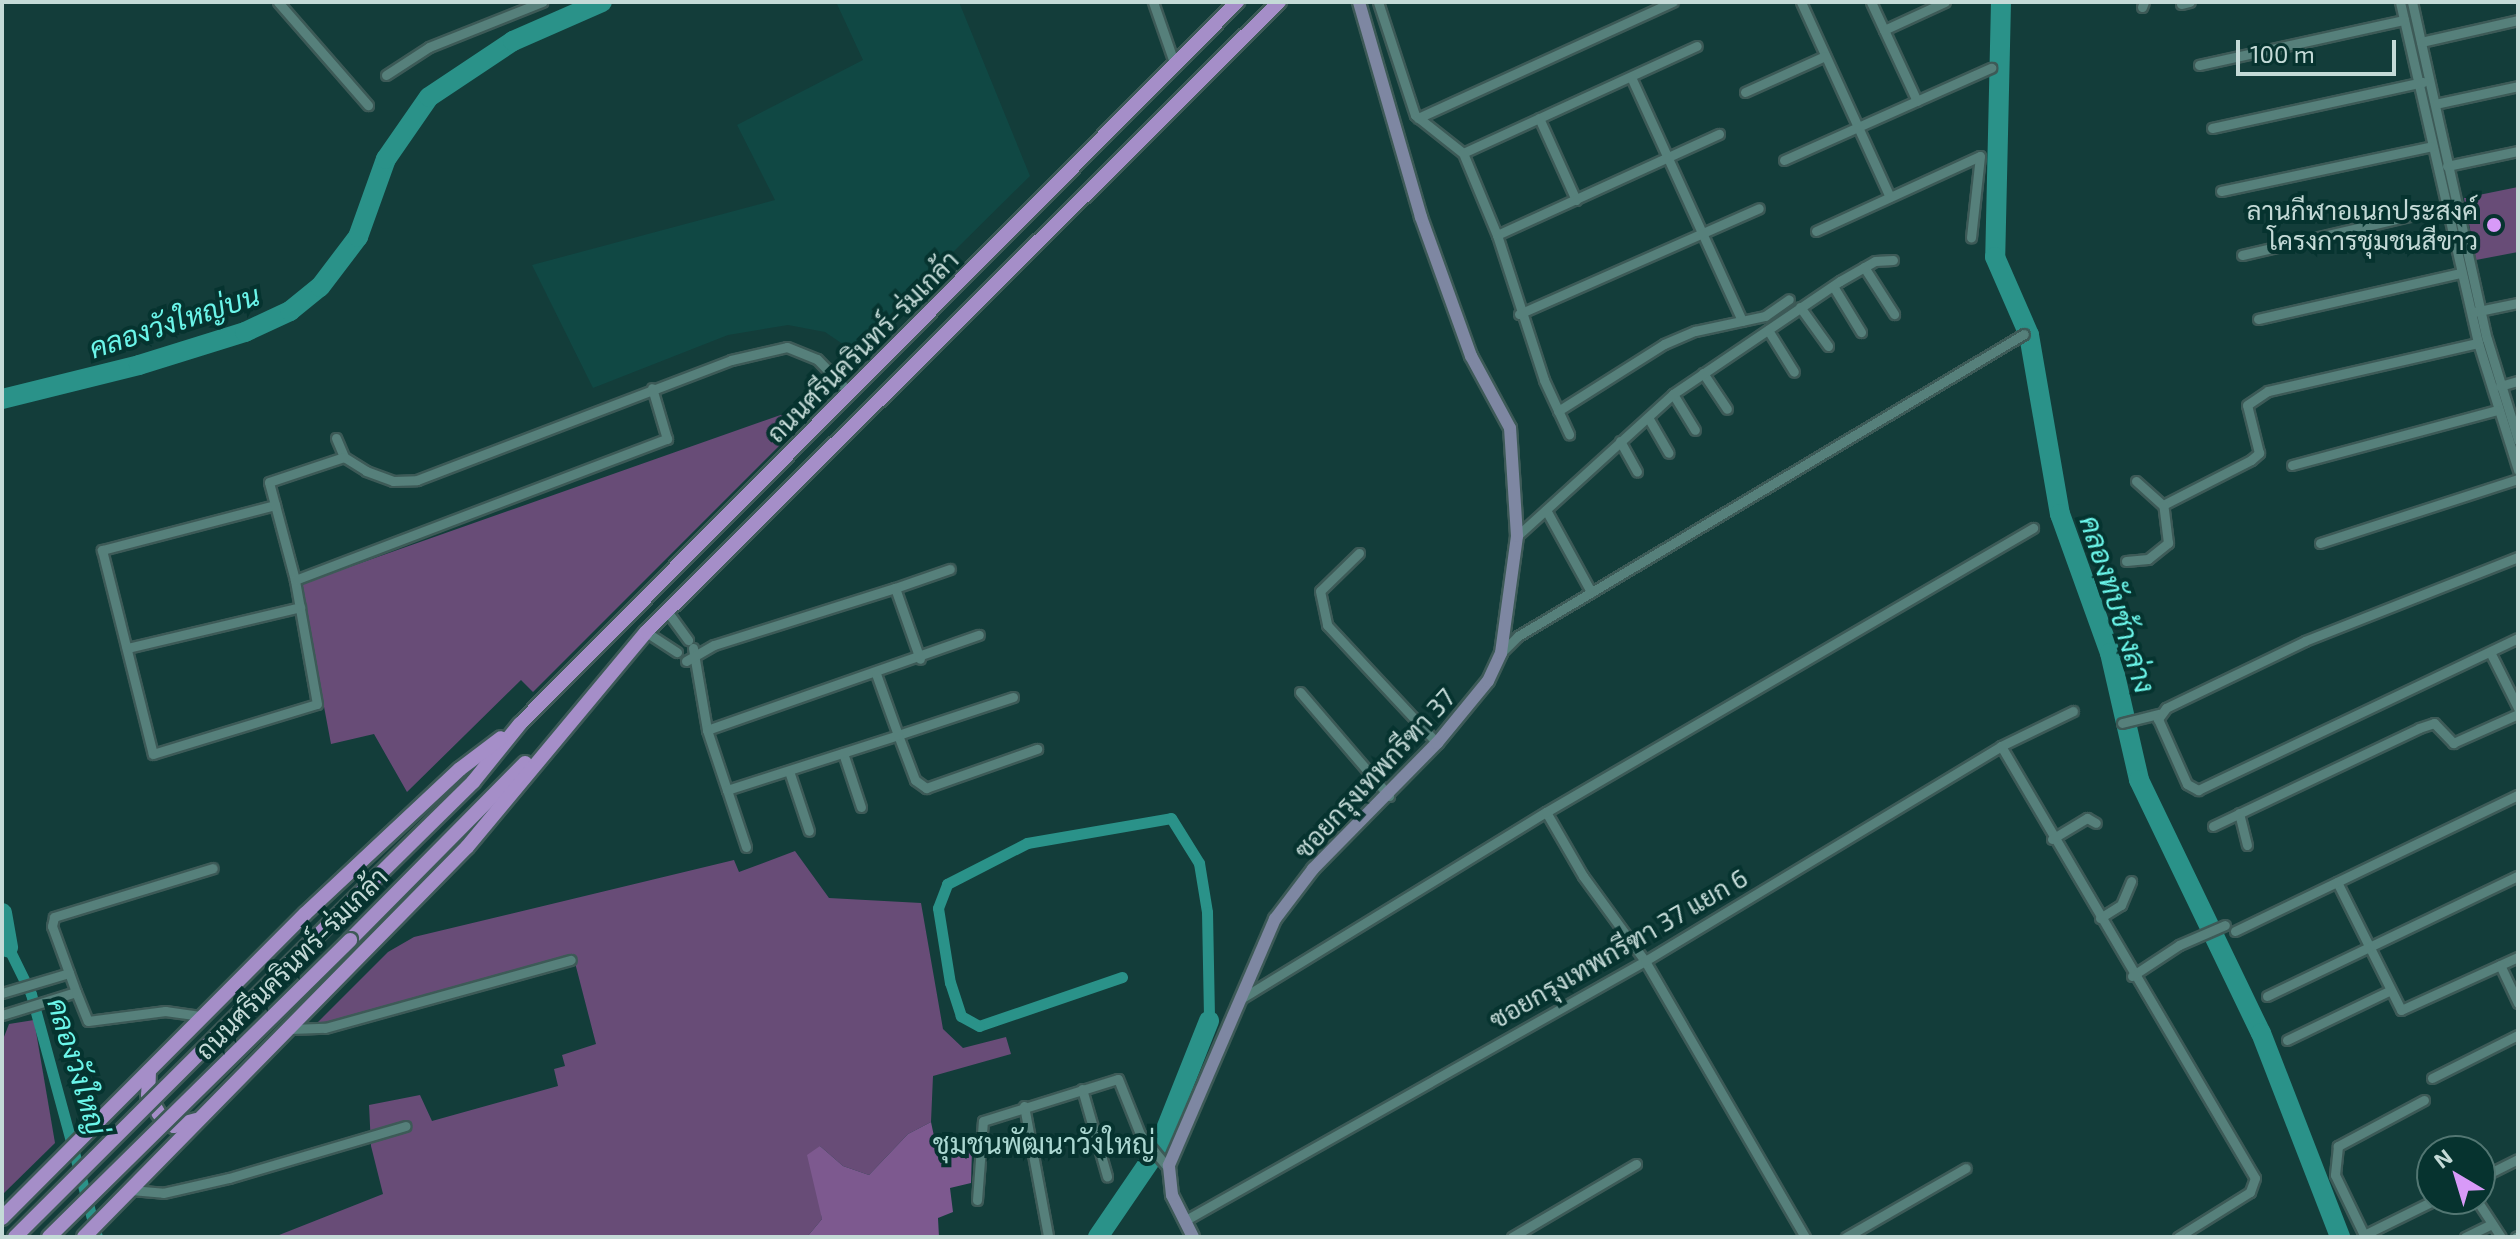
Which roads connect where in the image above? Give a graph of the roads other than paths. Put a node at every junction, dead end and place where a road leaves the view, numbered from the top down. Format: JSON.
{"nodes":[{"id":1,"x":278,"y":2,"type":"edge"},
{"id":2,"x":542,"y":2,"type":"edge"},
{"id":3,"x":1153,"y":2,"type":"edge"},
{"id":4,"x":1237,"y":2,"type":"edge"},
{"id":5,"x":1279,"y":2,"type":"edge"},
{"id":6,"x":1359,"y":2,"type":"edge"},
{"id":7,"x":1378,"y":2,"type":"edge"},
{"id":8,"x":1673,"y":2,"type":"edge"},
{"id":9,"x":1801,"y":2,"type":"edge"},
{"id":10,"x":1871,"y":2,"type":"edge"},
{"id":11,"x":1945,"y":2,"type":"edge"},
{"id":12,"x":2400,"y":2,"type":"edge"},
{"id":13,"x":2412,"y":2,"type":"edge"},
{"id":14,"x":2404,"y":20,"type":"junction"},
{"id":15,"x":2518,"y":20,"type":"edge"},
{"id":16,"x":1884,"y":30,"type":"junction"},
{"id":17,"x":2421,"y":42,"type":"junction"},
{"id":18,"x":1697,"y":46,"type":"dead end"},
{"id":19,"x":1825,"y":56,"type":"junction"},
{"id":20,"x":1175,"y":65,"type":"junction"},
{"id":21,"x":2199,"y":65,"type":"dead end"},
{"id":22,"x":1991,"y":68,"type":"dead end"},
{"id":23,"x":386,"y":75,"type":"dead end"},
{"id":24,"x":1631,"y":77,"type":"junction"},
{"id":25,"x":2430,"y":80,"type":"junction"},
{"id":26,"x":2419,"y":83,"type":"junction"},
{"id":27,"x":2518,"y":86,"type":"edge"},
{"id":28,"x":1745,"y":92,"type":"dead end"},
{"id":29,"x":1917,"y":101,"type":"junction"},
{"id":30,"x":2435,"y":104,"type":"junction"},
{"id":31,"x":368,"y":105,"type":"dead end"},
{"id":32,"x":1418,"y":118,"type":"junction"},
{"id":33,"x":1539,"y":118,"type":"junction"},
{"id":34,"x":1858,"y":127,"type":"junction"},
{"id":35,"x":2212,"y":128,"type":"dead end"},
{"id":36,"x":1719,"y":134,"type":"dead end"},
{"id":37,"x":2432,"y":146,"type":"junction"},
{"id":38,"x":2518,"y":151,"type":"edge"},
{"id":39,"x":1463,"y":153,"type":"junction"},
{"id":40,"x":1667,"y":157,"type":"junction"},
{"id":41,"x":1784,"y":160,"type":"dead end"},
{"id":42,"x":2447,"y":166,"type":"junction"},
{"id":43,"x":2221,"y":191,"type":"dead end"},
{"id":44,"x":1890,"y":197,"type":"junction"},
{"id":45,"x":1576,"y":200,"type":"junction"},
{"id":46,"x":2451,"y":207,"type":"junction"},
{"id":47,"x":1759,"y":208,"type":"dead end"},
{"id":48,"x":1816,"y":231,"type":"dead end"},
{"id":49,"x":1702,"y":234,"type":"junction"},
{"id":50,"x":1497,"y":235,"type":"junction"},
{"id":51,"x":1971,"y":238,"type":"dead end"},
{"id":52,"x":2242,"y":255,"type":"dead end"},
{"id":53,"x":1893,"y":260,"type":"dead end"},
{"id":54,"x":1864,"y":267,"type":"junction"},
{"id":55,"x":2461,"y":273,"type":"junction"},
{"id":56,"x":1833,"y":286,"type":"junction"},
{"id":57,"x":1789,"y":299,"type":"dead end"},
{"id":58,"x":2518,"y":303,"type":"edge"},
{"id":59,"x":1800,"y":307,"type":"junction"},
{"id":60,"x":2475,"y":312,"type":"junction"},
{"id":61,"x":1519,"y":314,"type":"junction"},
{"id":62,"x":1894,"y":314,"type":"dead end"},
{"id":63,"x":2258,"y":319,"type":"dead end"},
{"id":64,"x":1742,"y":321,"type":"junction"},
{"id":65,"x":1768,"y":330,"type":"junction"},
{"id":66,"x":1861,"y":332,"type":"dead end"},
{"id":67,"x":2024,"y":334,"type":"dead end"},
{"id":68,"x":2478,"y":343,"type":"junction"},
{"id":69,"x":1828,"y":346,"type":"dead end"},
{"id":70,"x":1794,"y":372,"type":"dead end"},
{"id":71,"x":1703,"y":373,"type":"junction"},
{"id":72,"x":2518,"y":381,"type":"edge"},
{"id":73,"x":2500,"y":386,"type":"junction"},
{"id":74,"x":652,"y":388,"type":"junction"},
{"id":75,"x":850,"y":393,"type":"junction"},
{"id":76,"x":1673,"y":394,"type":"junction"},
{"id":77,"x":1727,"y":409,"type":"dead end"},
{"id":78,"x":2497,"y":410,"type":"junction"},
{"id":79,"x":1558,"y":411,"type":"junction"},
{"id":80,"x":1649,"y":419,"type":"junction"},
{"id":81,"x":1695,"y":430,"type":"dead end"},
{"id":82,"x":1569,"y":434,"type":"dead end"},
{"id":83,"x":336,"y":438,"type":"dead end"},
{"id":84,"x":2518,"y":440,"type":"edge"},
{"id":85,"x":1620,"y":441,"type":"junction"},
{"id":86,"x":1669,"y":453,"type":"dead end"},
{"id":87,"x":344,"y":457,"type":"junction"},
{"id":88,"x":2292,"y":465,"type":"dead end"},
{"id":89,"x":2517,"y":466,"type":"edge"},
{"id":90,"x":1637,"y":472,"type":"dead end"},
{"id":91,"x":2518,"y":479,"type":"edge"},
{"id":92,"x":2136,"y":481,"type":"dead end"},
{"id":93,"x":275,"y":505,"type":"junction"},
{"id":94,"x":2163,"y":505,"type":"junction"},
{"id":95,"x":1546,"y":510,"type":"junction"},
{"id":96,"x":2033,"y":528,"type":"dead end"},
{"id":97,"x":1517,"y":536,"type":"junction"},
{"id":98,"x":2320,"y":543,"type":"dead end"},
{"id":99,"x":1359,"y":553,"type":"dead end"},
{"id":100,"x":2518,"y":557,"type":"edge"},
{"id":101,"x":2126,"y":561,"type":"dead end"},
{"id":102,"x":950,"y":569,"type":"dead end"},
{"id":103,"x":295,"y":580,"type":"junction"},
{"id":104,"x":895,"y":588,"type":"junction"},
{"id":105,"x":1591,"y":592,"type":"junction"},
{"id":106,"x":300,"y":607,"type":"junction"},
{"id":107,"x":667,"y":611,"type":"junction"},
{"id":108,"x":646,"y":632,"type":"junction"},
{"id":109,"x":979,"y":635,"type":"dead end"},
{"id":110,"x":2518,"y":638,"type":"edge"},
{"id":111,"x":127,"y":648,"type":"junction"},
{"id":112,"x":687,"y":652,"type":"junction"},
{"id":113,"x":2490,"y":652,"type":"junction"},
{"id":114,"x":1501,"y":653,"type":"junction"},
{"id":115,"x":920,"y":659,"type":"junction"},
{"id":116,"x":876,"y":674,"type":"junction"},
{"id":117,"x":1300,"y":692,"type":"dead end"},
{"id":118,"x":1013,"y":697,"type":"dead end"},
{"id":119,"x":2073,"y":711,"type":"dead end"},
{"id":120,"x":2518,"y":711,"type":"edge"},
{"id":121,"x":2159,"y":714,"type":"junction"},
{"id":122,"x":2122,"y":723,"type":"dead end"},
{"id":123,"x":520,"y":724,"type":"junction"},
{"id":124,"x":566,"y":724,"type":"junction"},
{"id":125,"x":707,"y":730,"type":"junction"},
{"id":126,"x":898,"y":735,"type":"junction"},
{"id":127,"x":1437,"y":743,"type":"junction"},
{"id":128,"x":2001,"y":746,"type":"junction"},
{"id":129,"x":1037,"y":749,"type":"dead end"},
{"id":130,"x":843,"y":753,"type":"junction"},
{"id":131,"x":789,"y":771,"type":"junction"},
{"id":132,"x":727,"y":790,"type":"junction"},
{"id":133,"x":2518,"y":795,"type":"edge"},
{"id":134,"x":1389,"y":796,"type":"junction"},
{"id":135,"x":861,"y":807,"type":"dead end"},
{"id":136,"x":1546,"y":812,"type":"junction"},
{"id":137,"x":2239,"y":813,"type":"junction"},
{"id":138,"x":2096,"y":823,"type":"dead end"},
{"id":139,"x":2213,"y":826,"type":"dead end"},
{"id":140,"x":809,"y":831,"type":"dead end"},
{"id":141,"x":2052,"y":839,"type":"junction"},
{"id":142,"x":2247,"y":845,"type":"dead end"},
{"id":143,"x":746,"y":847,"type":"dead end"},
{"id":144,"x":213,"y":868,"type":"dead end"},
{"id":145,"x":2518,"y":876,"type":"edge"},
{"id":146,"x":2131,"y":881,"type":"dead end"},
{"id":147,"x":2337,"y":882,"type":"junction"},
{"id":148,"x":2100,"y":918,"type":"junction"},
{"id":149,"x":2219,"y":927,"type":"dead end"},
{"id":150,"x":2235,"y":931,"type":"dead end"},
{"id":151,"x":2367,"y":947,"type":"junction"},
{"id":152,"x":2518,"y":957,"type":"edge"},
{"id":153,"x":571,"y":960,"type":"dead end"},
{"id":154,"x":1645,"y":961,"type":"junction"},
{"id":155,"x":2500,"y":965,"type":"junction"},
{"id":156,"x":65,"y":975,"type":"junction"},
{"id":157,"x":2132,"y":976,"type":"junction"},
{"id":158,"x":2389,"y":991,"type":"junction"},
{"id":159,"x":2,"y":993,"type":"edge"},
{"id":160,"x":72,"y":994,"type":"junction"},
{"id":161,"x":2267,"y":996,"type":"dead end"},
{"id":162,"x":1238,"y":1001,"type":"junction"},
{"id":163,"x":2518,"y":1003,"type":"edge"},
{"id":164,"x":2,"y":1015,"type":"edge"},
{"id":165,"x":202,"y":1016,"type":"junction"},
{"id":166,"x":290,"y":1029,"type":"junction"},
{"id":167,"x":2518,"y":1035,"type":"edge"},
{"id":168,"x":2287,"y":1040,"type":"dead end"},
{"id":169,"x":149,"y":1071,"type":"junction"},
{"id":170,"x":2432,"y":1078,"type":"dead end"},
{"id":171,"x":1082,"y":1089,"type":"junction"},
{"id":172,"x":2424,"y":1100,"type":"dead end"},
{"id":173,"x":1024,"y":1106,"type":"junction"},
{"id":174,"x":200,"y":1118,"type":"junction"},
{"id":175,"x":406,"y":1126,"type":"dead end"},
{"id":176,"x":2518,"y":1159,"type":"edge"},
{"id":177,"x":1636,"y":1164,"type":"dead end"},
{"id":178,"x":1966,"y":1168,"type":"dead end"},
{"id":179,"x":1169,"y":1169,"type":"junction"},
{"id":180,"x":2496,"y":1170,"type":"edge"},
{"id":181,"x":1107,"y":1176,"type":"dead end"},
{"id":182,"x":130,"y":1191,"type":"junction"},
{"id":183,"x":977,"y":1200,"type":"dead end"},
{"id":184,"x":2416,"y":1209,"type":"edge"},
{"id":185,"x":2486,"y":1215,"type":"edge"},
{"id":186,"x":2,"y":1218,"type":"edge"},
{"id":187,"x":1184,"y":1221,"type":"junction"},
{"id":188,"x":2492,"y":1224,"type":"junction"},
{"id":189,"x":1048,"y":1235,"type":"edge"},
{"id":190,"x":15,"y":1237,"type":"edge"},
{"id":191,"x":49,"y":1237,"type":"edge"},
{"id":192,"x":84,"y":1237,"type":"edge"},
{"id":193,"x":1193,"y":1237,"type":"edge"},
{"id":194,"x":1512,"y":1237,"type":"edge"},
{"id":195,"x":1805,"y":1237,"type":"edge"},
{"id":196,"x":1846,"y":1237,"type":"edge"},
{"id":197,"x":2178,"y":1237,"type":"edge"},
{"id":198,"x":2465,"y":1237,"type":"edge"},
{"id":199,"x":2501,"y":1237,"type":"edge"}],
"edges":[{"from":1,"to":31,"type":"street"},
{"from":2,"to":23,"type":"street"},
{"from":3,"to":20,"type":"street"},
{"from":4,"to":20,"type":"main road","name":"ถนนศรีนครินทร์-ร่มเกล้า"},
{"from":5,"to":107,"type":"main road","name":"ถนนศรีนครินทร์-ร่มเกล้า"},
{"from":6,"to":97,"type":"street","name":"ซอยกรุงเทพกรีฑา 37"},
{"from":7,"to":32,"type":"street"},
{"from":8,"to":32,"type":"street"},
{"from":9,"to":19,"type":"street"},
{"from":10,"to":16,"type":"street"},
{"from":11,"to":16,"type":"street"},
{"from":12,"to":14,"type":"street"},
{"from":13,"to":17,"type":"street"},
{"from":14,"to":21,"type":"street"},
{"from":14,"to":26,"type":"street"},
{"from":15,"to":17,"type":"street"},
{"from":16,"to":29,"type":"street"},
{"from":17,"to":25,"type":"street"},
{"from":18,"to":24,"type":"street"},
{"from":19,"to":28,"type":"street"},
{"from":19,"to":34,"type":"street"},
{"from":20,"to":75,"type":"main road","name":"ถนนศรีนครินทร์-ร่มเกล้า"},
{"from":22,"to":29,"type":"street"},
{"from":24,"to":33,"type":"street"},
{"from":24,"to":40,"type":"street"},
{"from":25,"to":26,"type":"street"},
{"from":25,"to":30,"type":"street"},
{"from":26,"to":35,"type":"street"},
{"from":26,"to":37,"type":"street"},
{"from":27,"to":30,"type":"street"},
{"from":29,"to":34,"type":"street"},
{"from":30,"to":42,"type":"street"},
{"from":32,"to":39,"type":"street"},
{"from":33,"to":39,"type":"street"},
{"from":33,"to":45,"type":"street"},
{"from":34,"to":41,"type":"street"},
{"from":34,"to":44,"type":"street"},
{"from":36,"to":40,"type":"street"},
{"from":37,"to":43,"type":"street"},
{"from":37,"to":46,"type":"street"},
{"from":38,"to":42,"type":"street"},
{"from":39,"to":50,"type":"street"},
{"from":40,"to":45,"type":"street"},
{"from":40,"to":49,"type":"street"},
{"from":42,"to":46,"type":"street"},
{"from":44,"to":48,"type":"street"},
{"from":44,"to":51,"type":"street"},
{"from":45,"to":50,"type":"street"},
{"from":46,"to":52,"type":"street"},
{"from":46,"to":55,"type":"street"},
{"from":46,"to":60,"type":"street"},
{"from":47,"to":49,"type":"street"},
{"from":49,"to":61,"type":"street"},
{"from":49,"to":64,"type":"street"},
{"from":50,"to":61,"type":"street"},
{"from":53,"to":54,"type":"street"},
{"from":54,"to":56,"type":"street"},
{"from":54,"to":62,"type":"street"},
{"from":55,"to":60,"type":"street"},
{"from":55,"to":63,"type":"street"},
{"from":56,"to":59,"type":"street"},
{"from":56,"to":66,"type":"street"},
{"from":57,"to":64,"type":"street"},
{"from":58,"to":60,"type":"street"},
{"from":59,"to":65,"type":"street"},
{"from":59,"to":69,"type":"street"},
{"from":60,"to":68,"type":"street"},
{"from":60,"to":73,"type":"street"},
{"from":61,"to":79,"type":"street"},
{"from":64,"to":79,"type":"street"},
{"from":65,"to":70,"type":"street"},
{"from":65,"to":71,"type":"street"},
{"from":67,"to":105,"type":"street"},
{"from":68,"to":78,"type":"street"},
{"from":68,"to":94,"type":"street"},
{"from":71,"to":76,"type":"street"},
{"from":71,"to":77,"type":"street"},
{"from":72,"to":73,"type":"street"},
{"from":73,"to":84,"type":"street"},
{"from":74,"to":75,"type":"street"},
{"from":74,"to":87,"type":"street"},
{"from":74,"to":103,"type":"street"},
{"from":75,"to":123,"type":"main road","name":"ถนนศรีนครินทร์-ร่มเกล้า"},
{"from":76,"to":80,"type":"street"},
{"from":76,"to":81,"type":"street"},
{"from":78,"to":88,"type":"street"},
{"from":78,"to":89,"type":"street"},
{"from":79,"to":82,"type":"street"},
{"from":80,"to":85,"type":"street"},
{"from":80,"to":86,"type":"street"},
{"from":83,"to":87,"type":"street"},
{"from":85,"to":90,"type":"street"},
{"from":85,"to":95,"type":"street"},
{"from":87,"to":93,"type":"street"},
{"from":91,"to":98,"type":"street"},
{"from":92,"to":94,"type":"street"},
{"from":93,"to":103,"type":"street"},
{"from":93,"to":111,"type":"street"},
{"from":94,"to":101,"type":"street"},
{"from":95,"to":97,"type":"street"},
{"from":95,"to":105,"type":"street"},
{"from":96,"to":136,"type":"street"},
{"from":97,"to":114,"type":"street","name":"ซอยกรุงเทพกรีฑา 37"},
{"from":99,"to":127,"type":"street"},
{"from":100,"to":121,"type":"street"},
{"from":102,"to":104,"type":"street"},
{"from":103,"to":106,"type":"street"},
{"from":104,"to":112,"type":"street"},
{"from":104,"to":115,"type":"street"},
{"from":105,"to":114,"type":"street"},
{"from":106,"to":111,"type":"street"},
{"from":106,"to":111,"type":"street"},
{"from":107,"to":108,"type":"main road","name":"ถนนศรีนครินทร์-ร่มเกล้า"},
{"from":107,"to":112,"type":"street"},
{"from":108,"to":112,"type":"street"},
{"from":108,"to":124,"type":"main road","name":"ถนนศรีนครินทร์-ร่มเกล้า"},
{"from":109,"to":115,"type":"street"},
{"from":110,"to":113,"type":"street"},
{"from":112,"to":125,"type":"street"},
{"from":113,"to":120,"type":"street"},
{"from":113,"to":121,"type":"street"},
{"from":114,"to":127,"type":"street","name":"ซอยกรุงเทพกรีฑา 37"},
{"from":115,"to":116,"type":"street"},
{"from":116,"to":125,"type":"street"},
{"from":116,"to":126,"type":"street"},
{"from":117,"to":134,"type":"street"},
{"from":118,"to":126,"type":"street"},
{"from":119,"to":128,"type":"street","name":"ซอยกรุงเทพกรีฑา 37 แยก 6"},
{"from":120,"to":137,"type":"street"},
{"from":121,"to":122,"type":"street"},
{"from":123,"to":165,"type":"main road","name":"ถนนศรีนครินทร์-ร่มเกล้า"},
{"from":123,"to":190,"type":"main road","name":"ถนนศรีนครินทร์-ร่มเกล้า","bridge":true},
{"from":124,"to":166,"type":"main road","name":"ถนนศรีนครินทร์-ร่มเกล้า"},
{"from":124,"to":191,"type":"main road","name":"ถนนศรีนครินทร์-ร่มเกล้า","bridge":true},
{"from":125,"to":132,"type":"street"},
{"from":126,"to":129,"type":"street"},
{"from":126,"to":130,"type":"street"},
{"from":127,"to":134,"type":"street","name":"ซอยกรุงเทพกรีฑา 37"},
{"from":128,"to":141,"type":"street"},
{"from":128,"to":154,"type":"street","name":"ซอยกรุงเทพกรีฑา 37 แยก 6"},
{"from":130,"to":131,"type":"street"},
{"from":130,"to":135,"type":"street"},
{"from":131,"to":132,"type":"street"},
{"from":131,"to":140,"type":"street"},
{"from":132,"to":143,"type":"street"},
{"from":133,"to":147,"type":"street"},
{"from":134,"to":162,"type":"street","name":"ซอยกรุงเทพกรีฑา 37"},
{"from":136,"to":154,"type":"street"},
{"from":136,"to":162,"type":"street"},
{"from":137,"to":139,"type":"street"},
{"from":137,"to":142,"type":"street"},
{"from":138,"to":141,"type":"street"},
{"from":141,"to":148,"type":"street"},
{"from":144,"to":156,"type":"street"},
{"from":145,"to":151,"type":"street"},
{"from":146,"to":148,"type":"street"},
{"from":147,"to":150,"type":"street"},
{"from":147,"to":151,"type":"street"},
{"from":148,"to":157,"type":"street"},
{"from":149,"to":157,"type":"street"},
{"from":151,"to":158,"type":"street"},
{"from":151,"to":161,"type":"street"},
{"from":152,"to":155,"type":"street"},
{"from":153,"to":166,"type":"street"},
{"from":154,"to":187,"type":"street","name":"ซอยกรุงเทพกรีฑา 37 แยก 6"},
{"from":154,"to":195,"type":"street"},
{"from":155,"to":158,"type":"street"},
{"from":155,"to":163,"type":"street"},
{"from":156,"to":159,"type":"street"},
{"from":156,"to":160,"type":"street"},
{"from":157,"to":197,"type":"street"},
{"from":158,"to":168,"type":"street"},
{"from":160,"to":164,"type":"street"},
{"from":160,"to":165,"type":"street"},
{"from":162,"to":179,"type":"street","name":"ซอยกรุงเทพกรีฑา 37"},
{"from":165,"to":169,"type":"main road","name":"ถนนศรีนครินทร์-ร่มเกล้า"},
{"from":166,"to":174,"type":"main road","name":"ถนนศรีนครินทร์-ร่มเกล้า"},
{"from":167,"to":170,"type":"street"},
{"from":169,"to":174,"type":"main road"},
{"from":169,"to":186,"type":"main road","name":"ถนนศรีนครินทร์-ร่มเกล้า"},
{"from":171,"to":173,"type":"street"},
{"from":171,"to":179,"type":"street"},
{"from":171,"to":181,"type":"street"},
{"from":172,"to":184,"type":"street"},
{"from":173,"to":183,"type":"street"},
{"from":173,"to":189,"type":"street"},
{"from":174,"to":182,"type":"main road","name":"ถนนศรีนครินทร์-ร่มเกล้า"},
{"from":175,"to":182,"type":"street"},
{"from":176,"to":180,"type":"street"},
{"from":177,"to":194,"type":"street"},
{"from":178,"to":196,"type":"street"},
{"from":179,"to":187,"type":"street"},
{"from":182,"to":192,"type":"main road","name":"ถนนศรีนครินทร์-ร่มเกล้า"},
{"from":185,"to":188,"type":"street"},
{"from":187,"to":193,"type":"street"},
{"from":188,"to":198,"type":"street"},
{"from":188,"to":199,"type":"street"}]}
